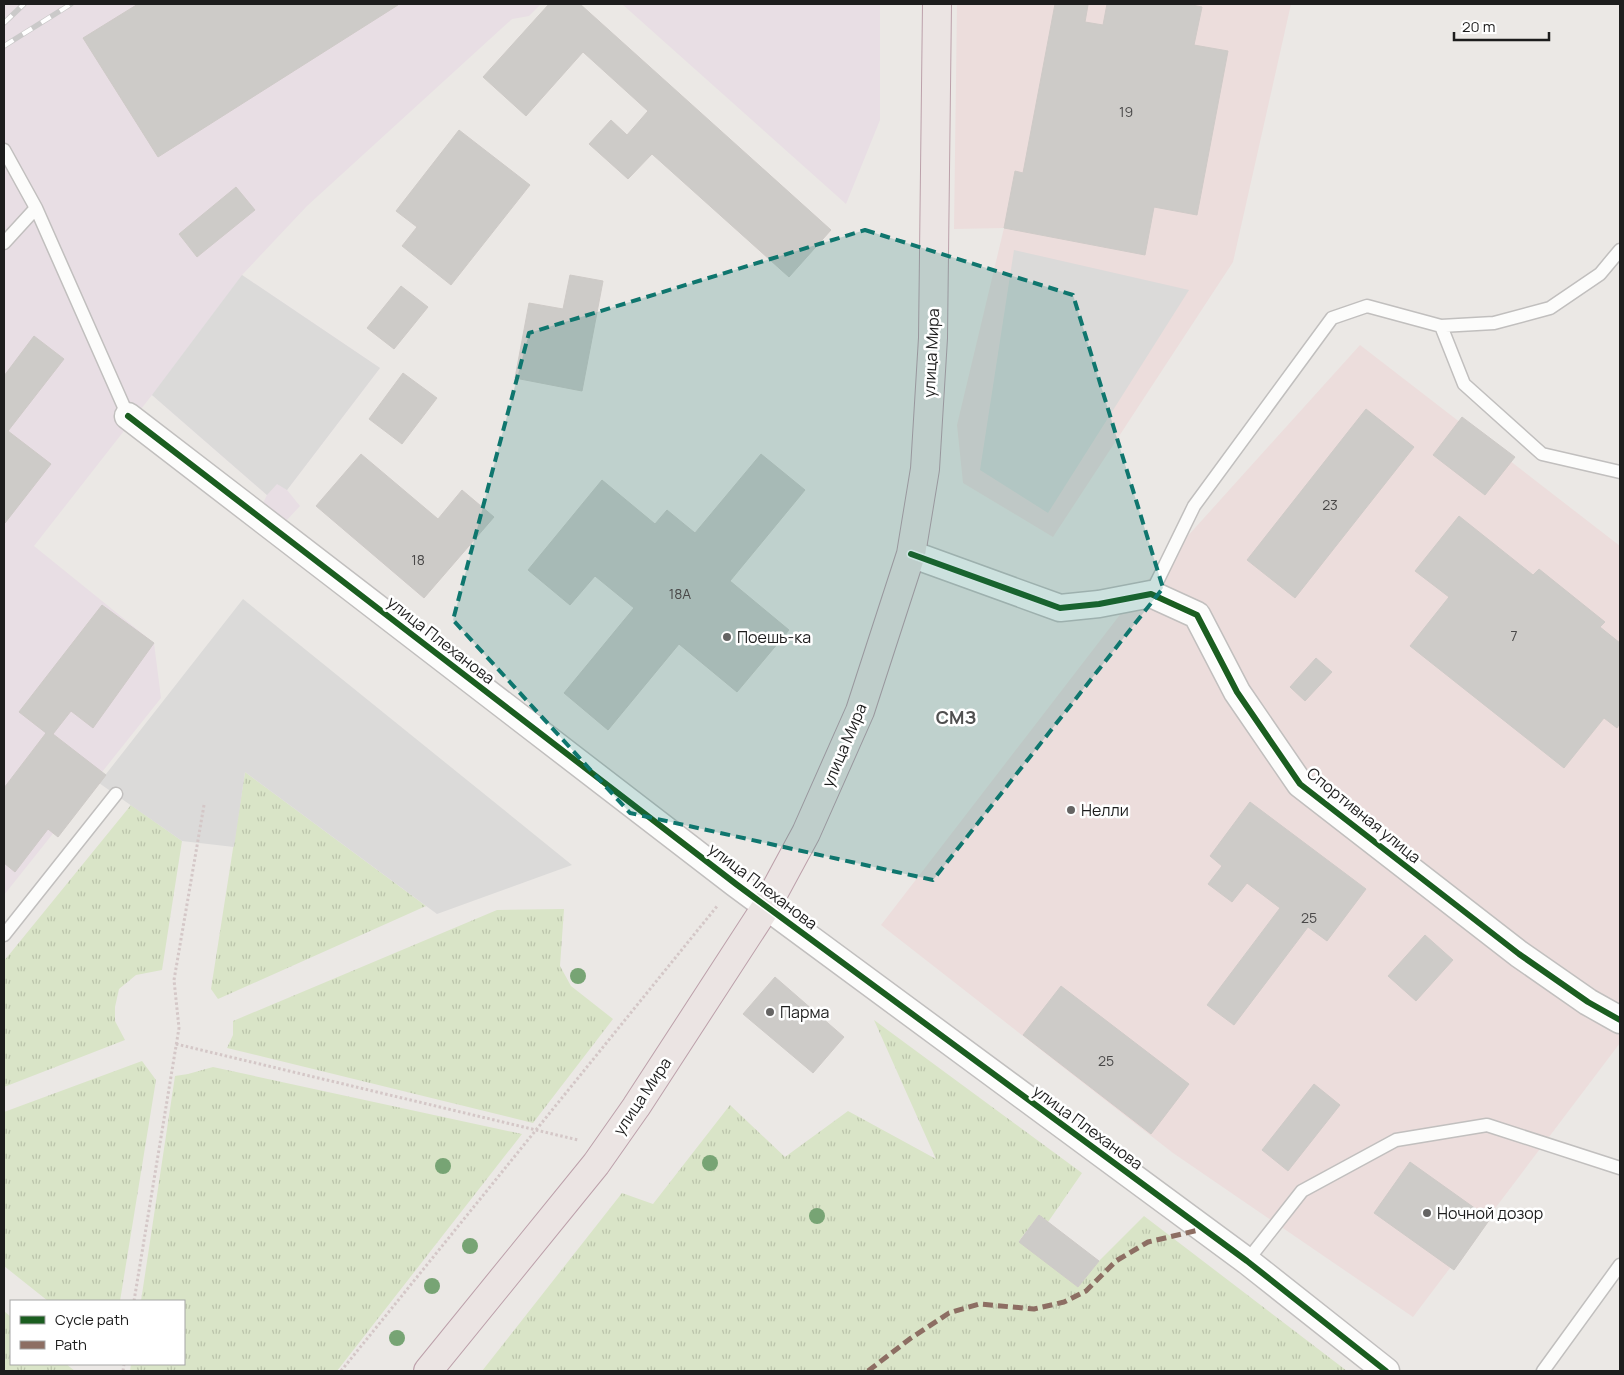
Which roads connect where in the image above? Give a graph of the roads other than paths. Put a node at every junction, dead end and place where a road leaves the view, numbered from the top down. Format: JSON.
{"nodes":[{"id":1,"x":937,"y":4,"type":"edge"},
{"id":2,"x":4,"y":150,"type":"edge"},
{"id":3,"x":36,"y":208,"type":"junction"},
{"id":4,"x":4,"y":243,"type":"edge"},
{"id":5,"x":1620,"y":250,"type":"edge"},
{"id":6,"x":1441,"y":326,"type":"junction"},
{"id":7,"x":128,"y":416,"type":"joint"},
{"id":8,"x":1620,"y":472,"type":"edge"},
{"id":9,"x":911,"y":554,"type":"junction"},
{"id":10,"x":1150,"y":594,"type":"junction"},
{"id":11,"x":116,"y":794,"type":"dead end"},
{"id":12,"x":766,"y":907,"type":"junction"},
{"id":13,"x":4,"y":935,"type":"edge"},
{"id":14,"x":1620,"y":1020,"type":"edge"},
{"id":15,"x":1620,"y":1168,"type":"edge"},
{"id":16,"x":1247,"y":1261,"type":"junction"},
{"id":17,"x":1620,"y":1265,"type":"edge"},
{"id":18,"x":428,"y":1371,"type":"edge"},
{"id":19,"x":1386,"y":1371,"type":"edge"},
{"id":20,"x":1543,"y":1371,"type":"edge"}],
"edges":[{"from":1,"to":9,"type":"highway","name":"улица Мира"},
{"from":2,"to":3,"type":"lane"},
{"from":3,"to":4,"type":"lane"},
{"from":3,"to":7,"type":"lane"},
{"from":5,"to":6,"type":"lane"},
{"from":6,"to":8,"type":"lane"},
{"from":6,"to":10,"type":"lane"},
{"from":7,"to":12,"type":"street","name":"улица Плеханова"},
{"from":9,"to":10,"type":"street"},
{"from":9,"to":12,"type":"highway","name":"улица Мира"},
{"from":10,"to":14,"type":"street","name":"Спортивная улица"},
{"from":11,"to":13,"type":"lane"},
{"from":12,"to":16,"type":"street","name":"улица Плеханова"},
{"from":12,"to":18,"type":"highway","name":"улица Мира"},
{"from":15,"to":16,"type":"lane"},
{"from":16,"to":19,"type":"street","name":"улица Плеханова"},
{"from":17,"to":20,"type":"lane"}]}
